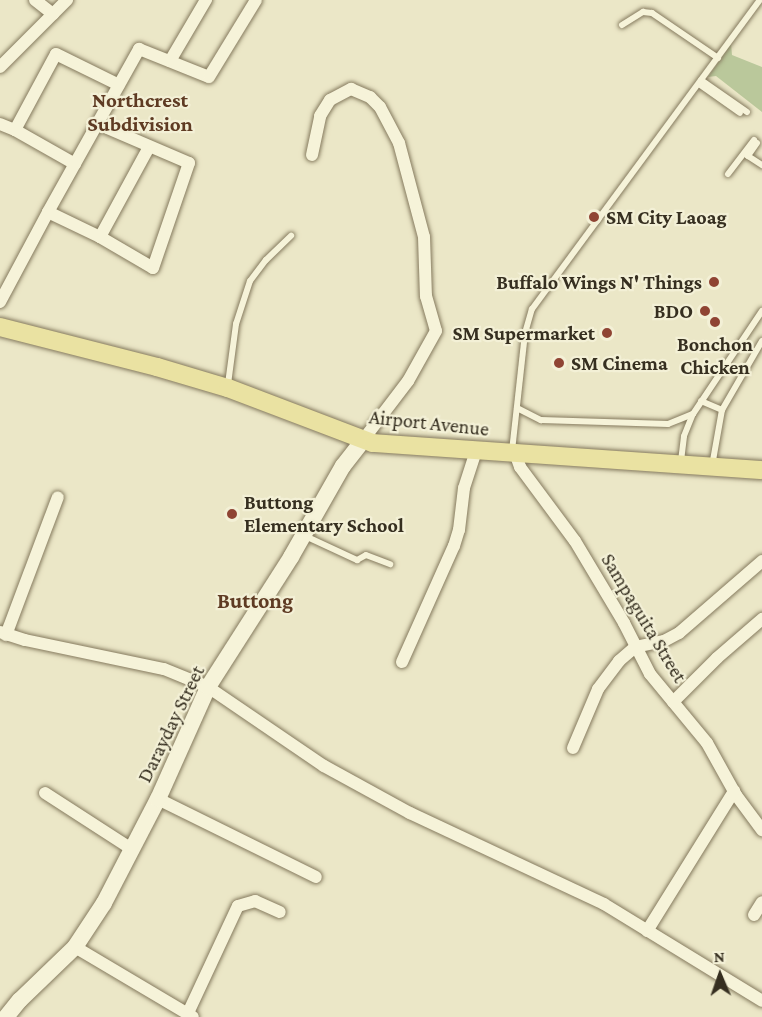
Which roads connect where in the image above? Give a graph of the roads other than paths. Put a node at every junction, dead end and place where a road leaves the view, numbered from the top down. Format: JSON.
{"nodes":[{"id":1,"x":35,"y":0,"type":"edge"},
{"id":2,"x":67,"y":0,"type":"edge"},
{"id":3,"x":207,"y":0,"type":"edge"},
{"id":4,"x":256,"y":0,"type":"edge"},
{"id":5,"x":760,"y":0,"type":"edge"},
{"id":6,"x":52,"y":14,"type":"junction"},
{"id":7,"x":622,"y":25,"type":"dead end"},
{"id":8,"x":718,"y":58,"type":"junction"},
{"id":9,"x":171,"y":61,"type":"junction"},
{"id":10,"x":0,"y":67,"type":"edge"},
{"id":11,"x":700,"y":82,"type":"junction"},
{"id":12,"x":119,"y":85,"type":"junction"},
{"id":13,"x":745,"y":114,"type":"dead end"},
{"id":14,"x":0,"y":124,"type":"edge"},
{"id":15,"x":98,"y":124,"type":"junction"},
{"id":16,"x":15,"y":130,"type":"junction"},
{"id":17,"x":149,"y":147,"type":"junction"},
{"id":18,"x":312,"y":155,"type":"dead end"},
{"id":19,"x":75,"y":164,"type":"junction"},
{"id":20,"x":762,"y":165,"type":"edge"},
{"id":21,"x":728,"y":174,"type":"dead end"},
{"id":22,"x":48,"y":212,"type":"junction"},
{"id":23,"x":291,"y":236,"type":"dead end"},
{"id":24,"x":100,"y":237,"type":"junction"},
{"id":25,"x":0,"y":302,"type":"edge"},
{"id":26,"x":762,"y":311,"type":"edge"},
{"id":27,"x":0,"y":327,"type":"edge"},
{"id":28,"x":762,"y":341,"type":"edge"},
{"id":29,"x":228,"y":388,"type":"junction"},
{"id":30,"x":701,"y":401,"type":"junction"},
{"id":31,"x":517,"y":408,"type":"junction"},
{"id":32,"x":722,"y":411,"type":"junction"},
{"id":33,"x":693,"y":414,"type":"junction"},
{"id":34,"x":363,"y":440,"type":"junction"},
{"id":35,"x":476,"y":450,"type":"junction"},
{"id":36,"x":513,"y":453,"type":"junction"},
{"id":37,"x":680,"y":465,"type":"junction"},
{"id":38,"x":712,"y":466,"type":"junction"},
{"id":39,"x":762,"y":470,"type":"edge"},
{"id":40,"x":58,"y":497,"type":"dead end"},
{"id":41,"x":303,"y":535,"type":"junction"},
{"id":42,"x":762,"y":561,"type":"edge"},
{"id":43,"x":390,"y":564,"type":"dead end"},
{"id":44,"x":762,"y":619,"type":"edge"},
{"id":45,"x":3,"y":634,"type":"edge"},
{"id":46,"x":635,"y":647,"type":"junction"},
{"id":47,"x":402,"y":662,"type":"dead end"},
{"id":48,"x":208,"y":687,"type":"junction"},
{"id":49,"x":672,"y":702,"type":"junction"},
{"id":50,"x":573,"y":748,"type":"dead end"},
{"id":51,"x":734,"y":791,"type":"junction"},
{"id":52,"x":45,"y":793,"type":"dead end"},
{"id":53,"x":158,"y":799,"type":"junction"},
{"id":54,"x":762,"y":830,"type":"edge"},
{"id":55,"x":134,"y":850,"type":"junction"},
{"id":56,"x":316,"y":877,"type":"dead end"},
{"id":57,"x":762,"y":902,"type":"edge"},
{"id":58,"x":280,"y":912,"type":"dead end"},
{"id":59,"x":754,"y":915,"type":"dead end"},
{"id":60,"x":647,"y":931,"type":"junction"},
{"id":61,"x":75,"y":947,"type":"junction"},
{"id":62,"x":762,"y":1001,"type":"edge"},
{"id":63,"x":191,"y":1015,"type":"edge"},
{"id":64,"x":6,"y":1017,"type":"edge"}],
"edges":[{"from":1,"to":6,"type":"street"},
{"from":2,"to":6,"type":"street"},
{"from":3,"to":9,"type":"street"},
{"from":4,"to":9,"type":"street"},
{"from":5,"to":8,"type":"lane"},
{"from":6,"to":10,"type":"street"},
{"from":7,"to":8,"type":"lane"},
{"from":8,"to":11,"type":"lane"},
{"from":9,"to":12,"type":"street"},
{"from":11,"to":13,"type":"lane"},
{"from":11,"to":31,"type":"lane"},
{"from":12,"to":15,"type":"street"},
{"from":12,"to":16,"type":"street"},
{"from":14,"to":16,"type":"street"},
{"from":15,"to":17,"type":"street"},
{"from":15,"to":19,"type":"street"},
{"from":16,"to":19,"type":"street"},
{"from":17,"to":24,"type":"street"},
{"from":17,"to":24,"type":"street"},
{"from":18,"to":34,"type":"street"},
{"from":19,"to":22,"type":"street"},
{"from":20,"to":21,"type":"lane"},
{"from":22,"to":24,"type":"street"},
{"from":22,"to":25,"type":"street"},
{"from":23,"to":29,"type":"lane"},
{"from":26,"to":30,"type":"lane"},
{"from":27,"to":29,"type":"main road","name":"Airport Avenue"},
{"from":28,"to":32,"type":"lane"},
{"from":29,"to":34,"type":"main road","name":"Airport Avenue"},
{"from":30,"to":32,"type":"lane"},
{"from":30,"to":33,"type":"lane"},
{"from":31,"to":33,"type":"lane"},
{"from":31,"to":36,"type":"lane"},
{"from":32,"to":38,"type":"lane"},
{"from":33,"to":37,"type":"lane"},
{"from":34,"to":35,"type":"main road","name":"Airport Avenue"},
{"from":34,"to":41,"type":"street","name":"Darayday Street"},
{"from":35,"to":36,"type":"main road","name":"Airport Avenue"},
{"from":35,"to":47,"type":"street"},
{"from":36,"to":37,"type":"main road","name":"Airport Avenue"},
{"from":36,"to":46,"type":"street","name":"Sampaguita Street"},
{"from":37,"to":38,"type":"main road","name":"Airport Avenue"},
{"from":38,"to":39,"type":"main road","name":"Airport Avenue"},
{"from":40,"to":45,"type":"street"},
{"from":41,"to":43,"type":"lane"},
{"from":41,"to":48,"type":"street","name":"Darayday Street"},
{"from":42,"to":46,"type":"street"},
{"from":44,"to":49,"type":"street"},
{"from":45,"to":48,"type":"street"},
{"from":46,"to":49,"type":"street","name":"Sampaguita Street"},
{"from":46,"to":50,"type":"street"},
{"from":48,"to":53,"type":"street","name":"Darayday Street"},
{"from":48,"to":60,"type":"street"},
{"from":49,"to":51,"type":"street","name":"Sampaguita Street"},
{"from":51,"to":54,"type":"street","name":"Sampaguita Street"},
{"from":51,"to":60,"type":"street"},
{"from":52,"to":55,"type":"street"},
{"from":53,"to":55,"type":"street","name":"Darayday Street"},
{"from":53,"to":56,"type":"street"},
{"from":55,"to":61,"type":"street","name":"Darayday Street"},
{"from":57,"to":59,"type":"street"},
{"from":58,"to":63,"type":"street"},
{"from":60,"to":62,"type":"street"},
{"from":61,"to":63,"type":"street"},
{"from":61,"to":64,"type":"street","name":"Darayday Street"}]}
